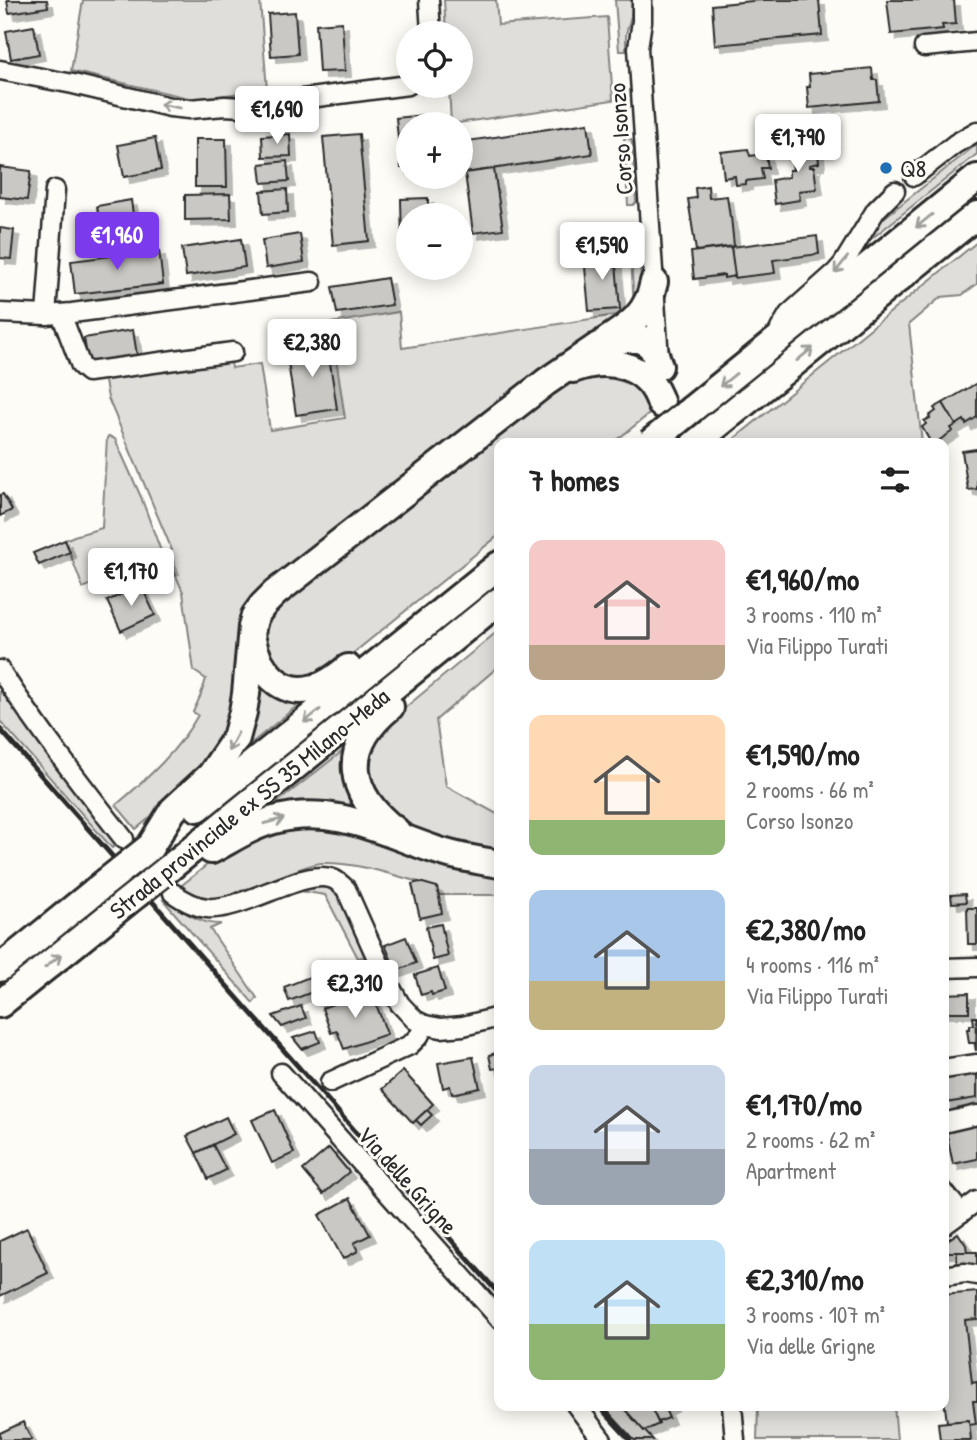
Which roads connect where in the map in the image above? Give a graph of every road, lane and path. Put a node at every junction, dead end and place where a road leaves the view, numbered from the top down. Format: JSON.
{"nodes":[{"id":1,"x":429,"y":0,"type":"edge"},
{"id":2,"x":642,"y":0,"type":"edge"},
{"id":3,"x":430,"y":21,"type":"edge"},
{"id":4,"x":977,"y":42,"type":"edge"},
{"id":5,"x":924,"y":47,"type":"dead end"},
{"id":6,"x":0,"y":70,"type":"edge"},
{"id":7,"x":396,"y":87,"type":"edge"},
{"id":8,"x":977,"y":131,"type":"edge"},
{"id":9,"x":914,"y":176,"type":"dead end"},
{"id":10,"x":977,"y":178,"type":"edge"},
{"id":11,"x":55,"y":190,"type":"dead end"},
{"id":12,"x":895,"y":191,"type":"dead end"},
{"id":13,"x":977,"y":215,"type":"edge"},
{"id":14,"x":312,"y":282,"type":"dead end"},
{"id":15,"x":654,"y":282,"type":"junction"},
{"id":16,"x":0,"y":313,"type":"edge"},
{"id":17,"x":53,"y":314,"type":"junction"},
{"id":18,"x":769,"y":347,"type":"junction"},
{"id":19,"x":657,"y":350,"type":"junction"},
{"id":20,"x":233,"y":352,"type":"dead end"},
{"id":21,"x":607,"y":355,"type":"junction"},
{"id":22,"x":661,"y":404,"type":"junction"},
{"id":23,"x":656,"y":438,"type":"edge"},
{"id":24,"x":664,"y":438,"type":"edge"},
{"id":25,"x":701,"y":438,"type":"edge"},
{"id":26,"x":494,"y":569,"type":"edge"},
{"id":27,"x":494,"y":605,"type":"edge"},
{"id":28,"x":436,"y":616,"type":"junction"},
{"id":29,"x":252,"y":627,"type":"junction"},
{"id":30,"x":455,"y":636,"type":"junction"},
{"id":31,"x":0,"y":670,"type":"edge"},
{"id":32,"x":124,"y":839,"type":"dead end"},
{"id":33,"x":418,"y":844,"type":"junction"},
{"id":34,"x":150,"y":846,"type":"junction"},
{"id":35,"x":494,"y":863,"type":"edge"},
{"id":36,"x":170,"y":881,"type":"junction"},
{"id":37,"x":977,"y":967,"type":"edge"},
{"id":38,"x":0,"y":968,"type":"edge"},
{"id":39,"x":949,"y":968,"type":"edge"},
{"id":40,"x":0,"y":1004,"type":"edge"},
{"id":41,"x":494,"y":1018,"type":"edge"},
{"id":42,"x":425,"y":1025,"type":"junction"},
{"id":43,"x":977,"y":1064,"type":"edge"},
{"id":44,"x":949,"y":1068,"type":"edge"},
{"id":45,"x":281,"y":1073,"type":"dead end"},
{"id":46,"x":330,"y":1082,"type":"dead end"},
{"id":47,"x":977,"y":1115,"type":"edge"},
{"id":48,"x":949,"y":1122,"type":"edge"},
{"id":49,"x":949,"y":1198,"type":"edge"},
{"id":50,"x":977,"y":1201,"type":"edge"},
{"id":51,"x":961,"y":1213,"type":"junction"},
{"id":52,"x":949,"y":1222,"type":"edge"},
{"id":53,"x":949,"y":1275,"type":"edge"},
{"id":54,"x":977,"y":1275,"type":"edge"},
{"id":55,"x":494,"y":1312,"type":"edge"},
{"id":56,"x":580,"y":1411,"type":"edge"},
{"id":57,"x":733,"y":1411,"type":"edge"},
{"id":58,"x":602,"y":1440,"type":"edge"},
{"id":59,"x":735,"y":1440,"type":"edge"}],
"edges":[{"from":1,"to":3,"type":"street"},
{"from":2,"to":15,"type":"street","name":"Corso Isonzo"},
{"from":4,"to":5,"type":"street"},
{"from":7,"to":6,"type":"street","one_way":true},
{"from":8,"to":9,"type":"street"},
{"from":10,"to":18,"type":"highway","one_way":true},
{"from":11,"to":17,"type":"street"},
{"from":12,"to":18,"type":"street","one_way":true},
{"from":25,"to":13,"type":"highway","one_way":true},
{"from":14,"to":17,"type":"street"},
{"from":15,"to":19,"type":"street","name":"Corso Isonzo"},
{"from":15,"to":21,"type":"highway"},
{"from":16,"to":17,"type":"street"},
{"from":17,"to":20,"type":"street"},
{"from":18,"to":23,"type":"highway","one_way":true,"bridge":true},
{"from":19,"to":21,"type":"highway"},
{"from":19,"to":22,"type":"street","name":"Corso Isonzo"},
{"from":21,"to":22,"type":"highway"},
{"from":21,"to":29,"type":"highway"},
{"from":22,"to":24,"type":"street","name":"Corso Isonzo"},
{"from":26,"to":28,"type":"highway","name":"Strada provinciale ex SS 35 Milano-Meda"},
{"from":27,"to":30,"type":"highway","name":"Strada provinciale ex SS 35 Milano-Meda"},
{"from":28,"to":29,"type":"highway"},
{"from":28,"to":34,"type":"highway","name":"Strada provinciale ex SS 35 Milano-Meda","one_way":true},
{"from":29,"to":34,"type":"highway","one_way":true},
{"from":30,"to":33,"type":"highway"},
{"from":30,"to":36,"type":"highway","name":"Strada provinciale ex SS 35 Milano-Meda"},
{"from":31,"to":32,"type":"street"},
{"from":33,"to":35,"type":"highway"},
{"from":36,"to":33,"type":"highway","one_way":true},
{"from":34,"to":38,"type":"highway","name":"Strada provinciale ex SS 35 Milano-Meda","bridge":true},
{"from":40,"to":36,"type":"highway","name":"Strada provinciale ex SS 35 Milano-Meda","one_way":true,"bridge":true},
{"from":36,"to":42,"type":"street"},
{"from":37,"to":39,"type":"street"},
{"from":41,"to":42,"type":"street"},
{"from":42,"to":46,"type":"street"},
{"from":43,"to":44,"type":"street"},
{"from":45,"to":55,"type":"street","name":"Via delle Grigne"},
{"from":47,"to":48,"type":"street"},
{"from":49,"to":51,"type":"street"},
{"from":50,"to":51,"type":"street"},
{"from":51,"to":52,"type":"street"},
{"from":53,"to":54,"type":"street"},
{"from":56,"to":58,"type":"street"},
{"from":57,"to":59,"type":"street"}]}
